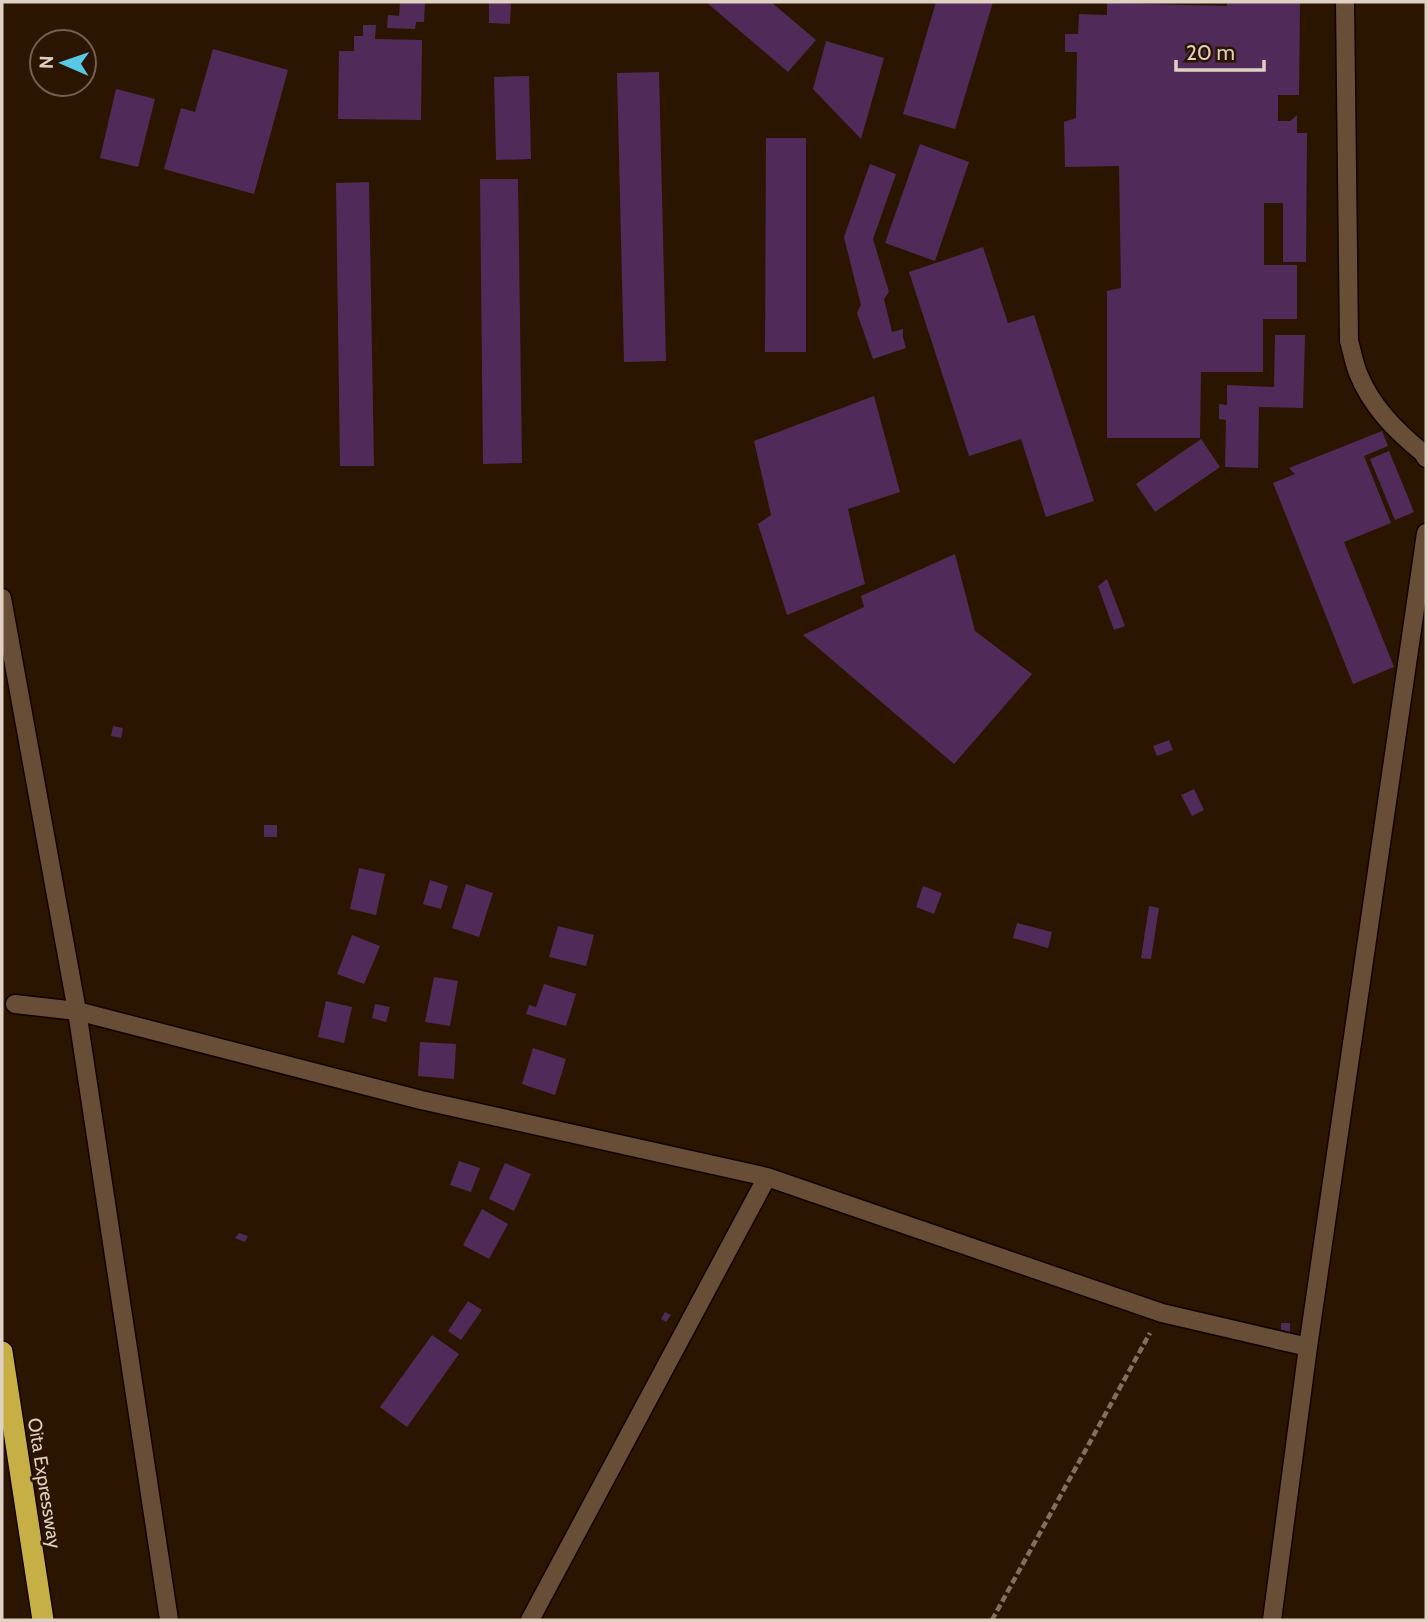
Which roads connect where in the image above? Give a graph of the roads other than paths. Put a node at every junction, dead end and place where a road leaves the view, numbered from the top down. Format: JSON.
{"nodes":[{"id":1,"x":1345,"y":2,"type":"edge"},
{"id":2,"x":1426,"y":458,"type":"edge"},
{"id":3,"x":1426,"y":533,"type":"edge"},
{"id":4,"x":2,"y":598,"type":"edge"},
{"id":5,"x":15,"y":1004,"type":"dead end"},
{"id":6,"x":77,"y":1011,"type":"junction"},
{"id":7,"x":767,"y":1177,"type":"junction"},
{"id":8,"x":1308,"y":1347,"type":"junction"},
{"id":9,"x":2,"y":1352,"type":"edge"},
{"id":10,"x":43,"y":1620,"type":"edge"},
{"id":11,"x":169,"y":1620,"type":"edge"},
{"id":12,"x":530,"y":1620,"type":"edge"},
{"id":13,"x":1272,"y":1620,"type":"edge"}],
"edges":[{"from":1,"to":2,"type":"street"},
{"from":3,"to":8,"type":"street"},
{"from":4,"to":6,"type":"street"},
{"from":5,"to":6,"type":"street"},
{"from":6,"to":7,"type":"street"},
{"from":6,"to":11,"type":"street"},
{"from":7,"to":8,"type":"street"},
{"from":7,"to":12,"type":"street"},
{"from":8,"to":13,"type":"street"},
{"from":9,"to":10,"type":"highway","name":"Oita Expressway"}]}
